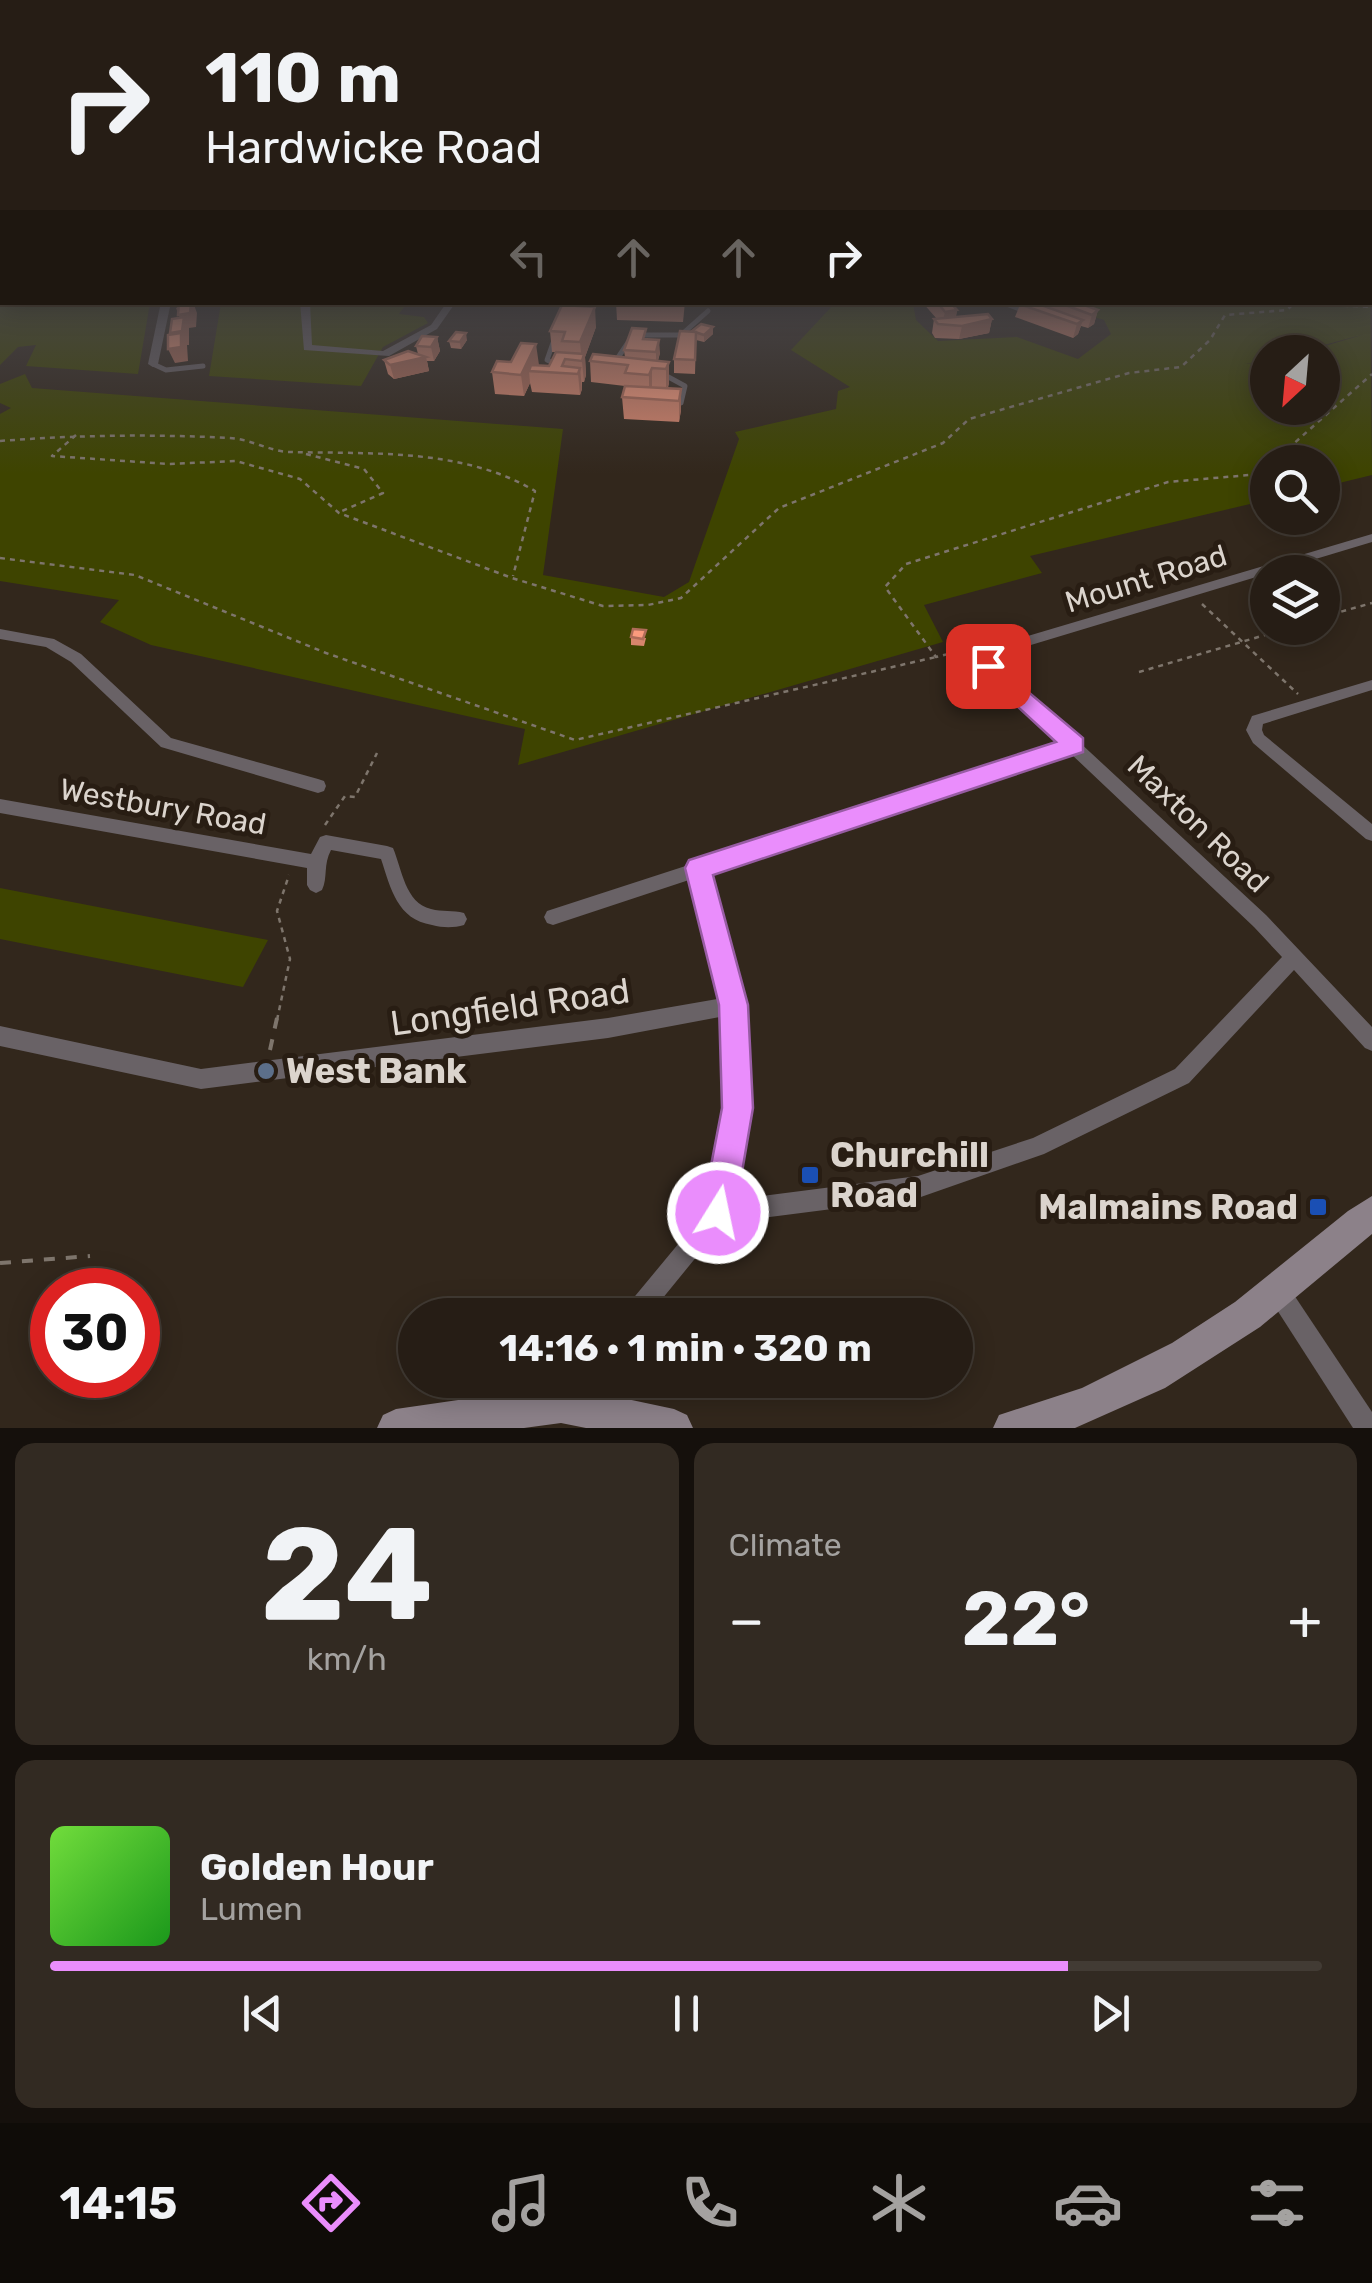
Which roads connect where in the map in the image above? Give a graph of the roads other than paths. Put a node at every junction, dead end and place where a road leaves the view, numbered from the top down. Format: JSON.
{"nodes":[{"id":1,"x":157,"y":341,"type":"edge"},
{"id":2,"x":308,"y":341,"type":"edge"},
{"id":3,"x":409,"y":341,"type":"edge"},
{"id":4,"x":553,"y":341,"type":"edge"},
{"id":5,"x":629,"y":341,"type":"edge"},
{"id":6,"x":152,"y":364,"type":"joint"},
{"id":7,"x":613,"y":365,"type":"junction"},
{"id":8,"x":203,"y":366,"type":"dead end"},
{"id":9,"x":596,"y":366,"type":"edge"},
{"id":10,"x":562,"y":367,"type":"edge"},
{"id":11,"x":624,"y":370,"type":"edge"},
{"id":12,"x":653,"y":371,"type":"edge"},
{"id":13,"x":665,"y":404,"type":"edge"},
{"id":14,"x":1372,"y":538,"type":"edge"},
{"id":15,"x":0,"y":634,"type":"edge"},
{"id":16,"x":992,"y":652,"type":"joint"},
{"id":17,"x":1372,"y":685,"type":"edge"},
{"id":18,"x":1074,"y":745,"type":"junction"},
{"id":19,"x":318,"y":786,"type":"dead end"},
{"id":20,"x":0,"y":806,"type":"edge"},
{"id":21,"x":1372,"y":834,"type":"edge"},
{"id":22,"x":316,"y":862,"type":"junction"},
{"id":23,"x":698,"y":868,"type":"junction"},
{"id":24,"x":316,"y":885,"type":"dead end"},
{"id":25,"x":553,"y":917,"type":"dead end"},
{"id":26,"x":458,"y":920,"type":"dead end"},
{"id":27,"x":1295,"y":956,"type":"junction"},
{"id":28,"x":734,"y":1005,"type":"junction"},
{"id":29,"x":0,"y":1036,"type":"edge"},
{"id":30,"x":1372,"y":1042,"type":"edge"},
{"id":31,"x":718,"y":1213,"type":"junction"},
{"id":32,"x":1372,"y":1213,"type":"edge"},
{"id":33,"x":1278,"y":1291,"type":"junction"},
{"id":34,"x":648,"y":1298,"type":"edge"},
{"id":35,"x":541,"y":1398,"type":"edge"},
{"id":36,"x":587,"y":1398,"type":"edge"},
{"id":37,"x":1030,"y":1426,"type":"edge"},
{"id":38,"x":396,"y":1428,"type":"edge"},
{"id":39,"x":674,"y":1428,"type":"edge"},
{"id":40,"x":1368,"y":1428,"type":"edge"}],
"edges":[{"from":1,"to":6,"type":"street"},
{"from":2,"to":3,"type":"street"},
{"from":4,"to":10,"type":"lane"},
{"from":5,"to":7,"type":"lane"},
{"from":6,"to":8,"type":"lane"},
{"from":7,"to":9,"type":"lane"},
{"from":7,"to":11,"type":"lane"},
{"from":12,"to":13,"type":"lane"},
{"from":14,"to":16,"type":"street","name":"Mount Road"},
{"from":15,"to":19,"type":"street"},
{"from":16,"to":18,"type":"street","name":"Maxton Road"},
{"from":17,"to":21,"type":"street"},
{"from":18,"to":23,"type":"street"},
{"from":18,"to":27,"type":"street","name":"Maxton Road"},
{"from":20,"to":22,"type":"street","name":"Westbury Road"},
{"from":22,"to":24,"type":"street"},
{"from":22,"to":26,"type":"street"},
{"from":23,"to":25,"type":"street"},
{"from":23,"to":28,"type":"street"},
{"from":27,"to":30,"type":"street","name":"Maxton Road"},
{"from":27,"to":31,"type":"street"},
{"from":28,"to":29,"type":"street","name":"Longfield Road"},
{"from":28,"to":31,"type":"street"},
{"from":31,"to":34,"type":"street"},
{"from":32,"to":33,"type":"main road"},
{"from":33,"to":37,"type":"main road"},
{"from":33,"to":40,"type":"street"},
{"from":35,"to":38,"type":"main road"},
{"from":36,"to":39,"type":"main road"}]}
